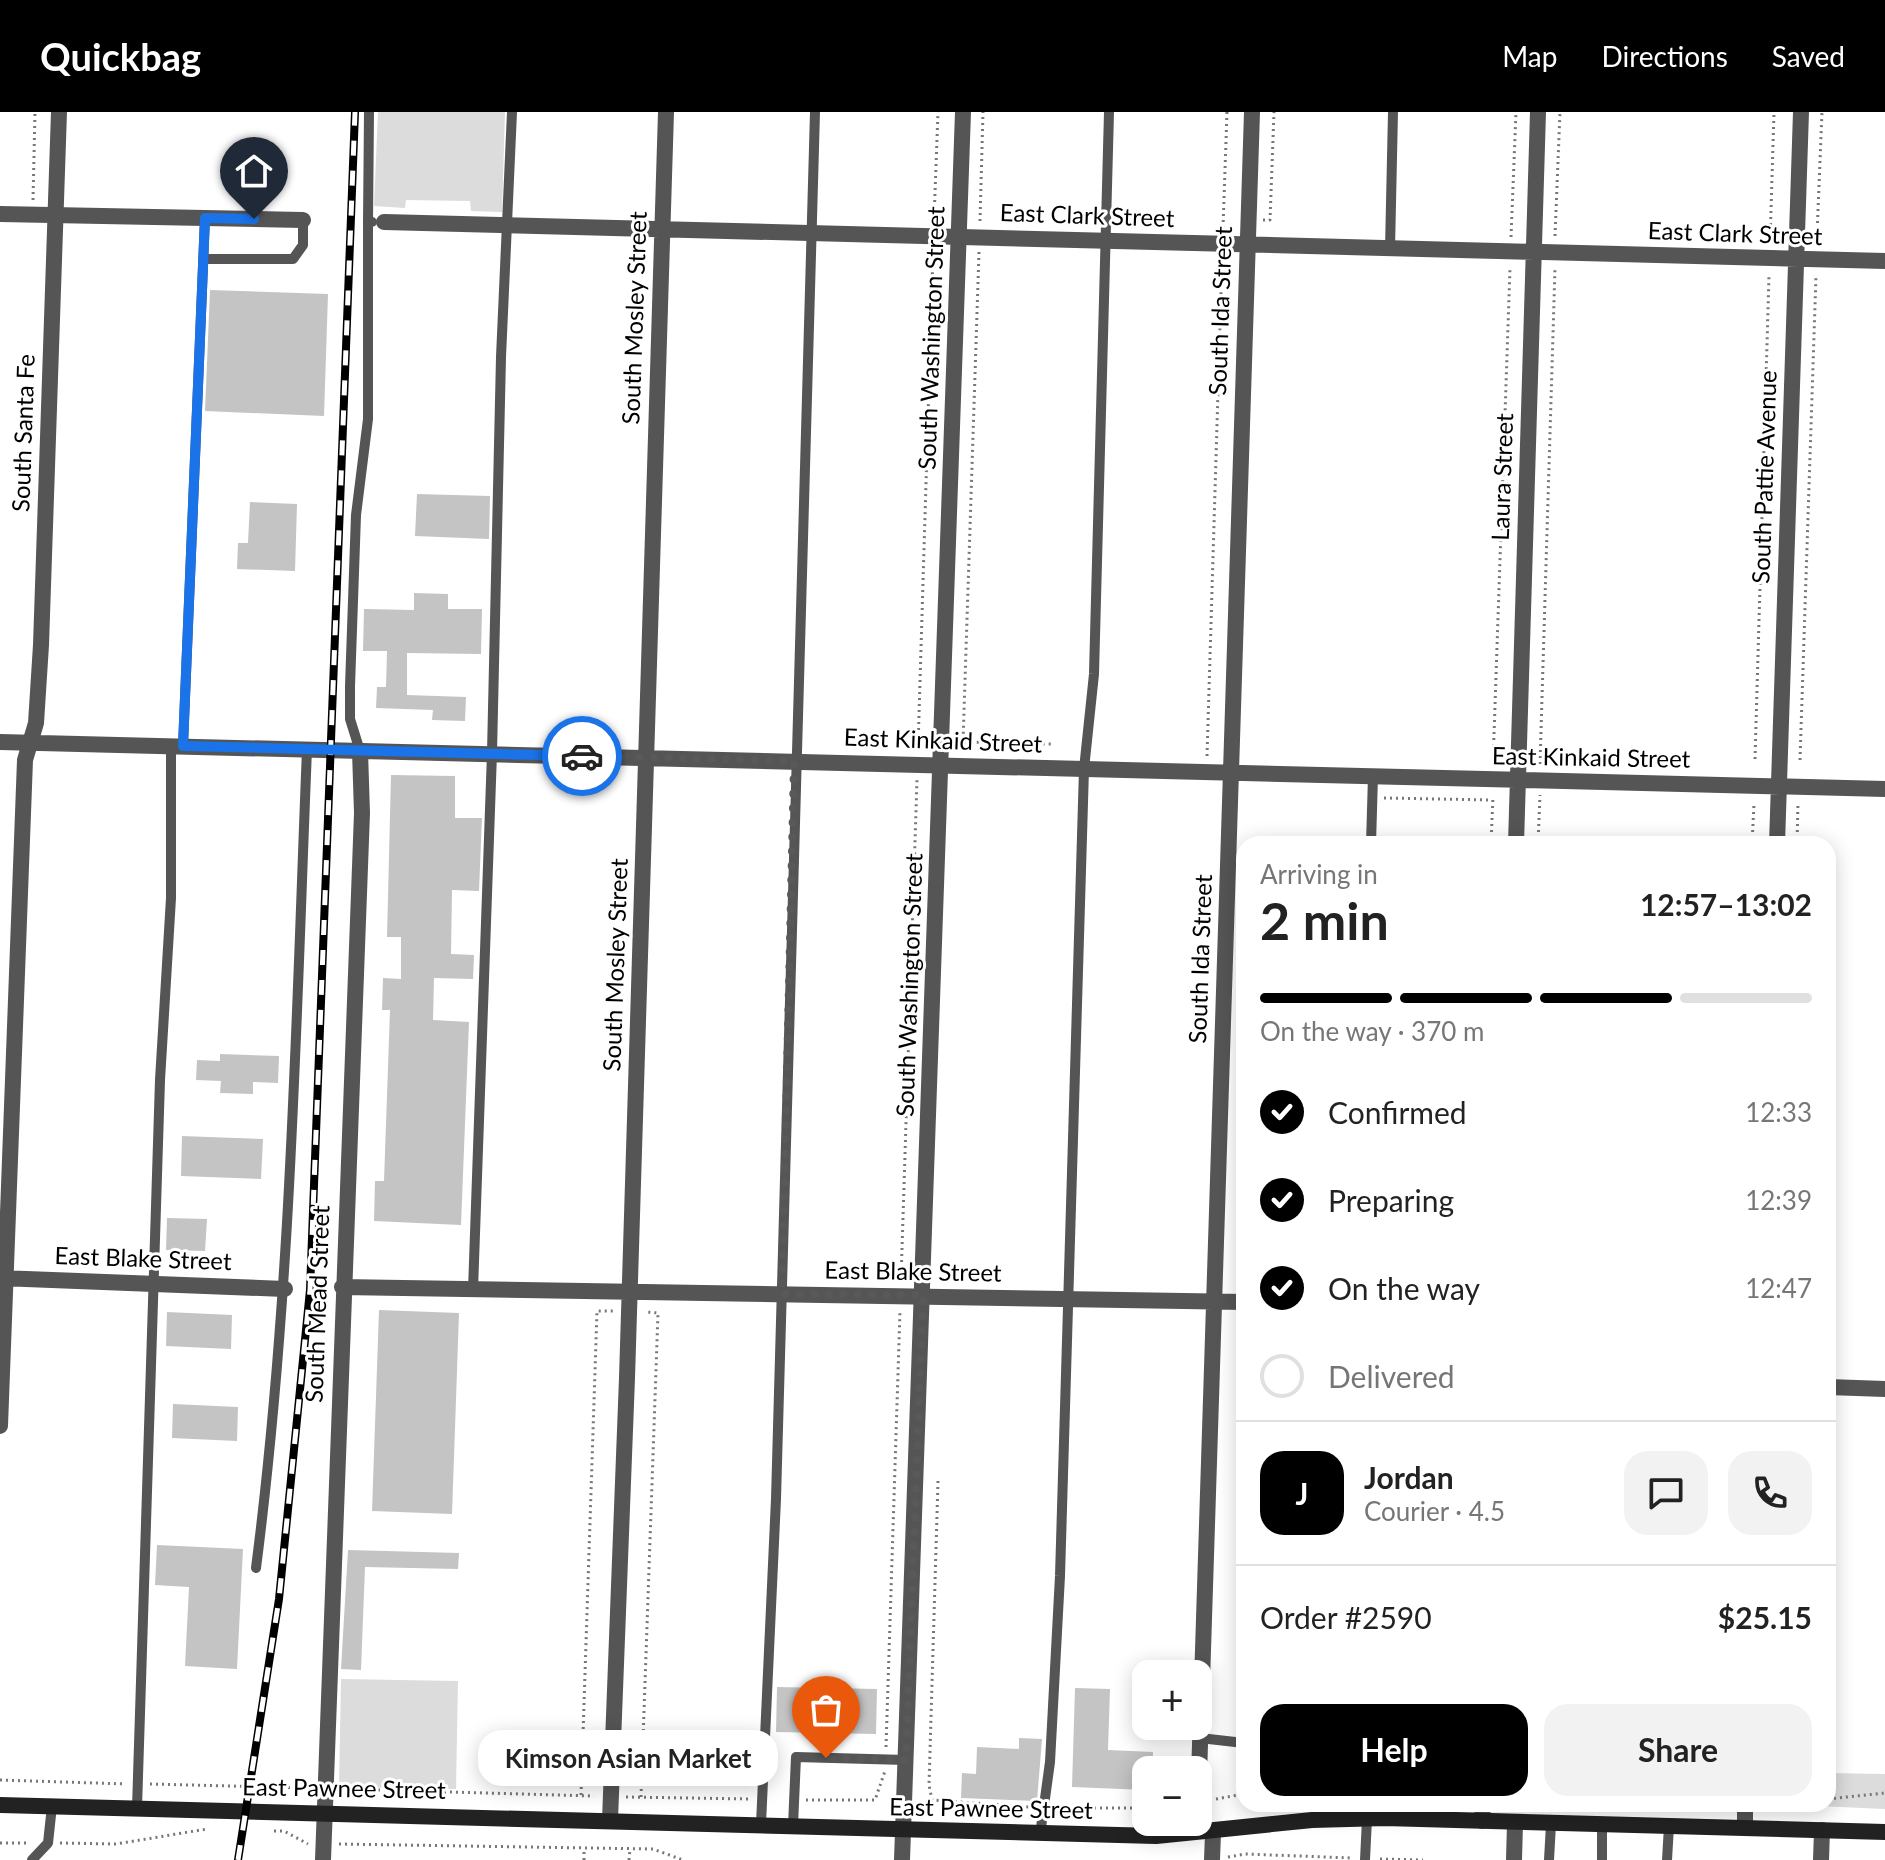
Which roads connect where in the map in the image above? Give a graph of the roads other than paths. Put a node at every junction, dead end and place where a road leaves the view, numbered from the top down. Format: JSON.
{"nodes":[{"id":1,"x":59,"y":112,"type":"edge"},
{"id":2,"x":369,"y":112,"type":"edge"},
{"id":3,"x":512,"y":112,"type":"edge"},
{"id":4,"x":666,"y":112,"type":"edge"},
{"id":5,"x":815,"y":112,"type":"edge"},
{"id":6,"x":963,"y":112,"type":"edge"},
{"id":7,"x":1109,"y":112,"type":"edge"},
{"id":8,"x":1252,"y":112,"type":"edge"},
{"id":9,"x":1393,"y":112,"type":"edge"},
{"id":10,"x":1538,"y":112,"type":"edge"},
{"id":11,"x":1801,"y":112,"type":"edge"},
{"id":12,"x":0,"y":214,"type":"edge"},
{"id":13,"x":55,"y":215,"type":"junction"},
{"id":14,"x":205,"y":218,"type":"junction"},
{"id":15,"x":303,"y":220,"type":"joint"},
{"id":16,"x":376,"y":222,"type":"junction"},
{"id":17,"x":508,"y":225,"type":"junction"},
{"id":18,"x":662,"y":229,"type":"junction"},
{"id":19,"x":811,"y":233,"type":"junction"},
{"id":20,"x":959,"y":237,"type":"junction"},
{"id":21,"x":1106,"y":241,"type":"junction"},
{"id":22,"x":1247,"y":245,"type":"junction"},
{"id":23,"x":1390,"y":249,"type":"junction"},
{"id":24,"x":1533,"y":252,"type":"junction"},
{"id":25,"x":204,"y":259,"type":"junction"},
{"id":26,"x":1796,"y":259,"type":"junction"},
{"id":27,"x":1885,"y":261,"type":"edge"},
{"id":28,"x":0,"y":742,"type":"edge"},
{"id":29,"x":30,"y":742,"type":"junction"},
{"id":30,"x":177,"y":746,"type":"junction"},
{"id":31,"x":307,"y":749,"type":"junction"},
{"id":32,"x":360,"y":751,"type":"junction"},
{"id":33,"x":492,"y":753,"type":"junction"},
{"id":34,"x":647,"y":757,"type":"junction"},
{"id":35,"x":794,"y":761,"type":"junction"},
{"id":36,"x":941,"y":765,"type":"junction"},
{"id":37,"x":1084,"y":769,"type":"junction"},
{"id":38,"x":1231,"y":773,"type":"junction"},
{"id":39,"x":1373,"y":776,"type":"junction"},
{"id":40,"x":1519,"y":780,"type":"junction"},
{"id":41,"x":1779,"y":786,"type":"junction"},
{"id":42,"x":1885,"y":789,"type":"edge"},
{"id":43,"x":1371,"y":836,"type":"edge"},
{"id":44,"x":1516,"y":836,"type":"edge"},
{"id":45,"x":1777,"y":836,"type":"edge"},
{"id":46,"x":3,"y":1278,"type":"edge"},
{"id":47,"x":155,"y":1284,"type":"junction"},
{"id":48,"x":342,"y":1287,"type":"junction"},
{"id":49,"x":285,"y":1289,"type":"junction"},
{"id":50,"x":473,"y":1290,"type":"junction"},
{"id":51,"x":630,"y":1294,"type":"junction"},
{"id":52,"x":782,"y":1294,"type":"junction"},
{"id":53,"x":923,"y":1295,"type":"junction"},
{"id":54,"x":1070,"y":1298,"type":"junction"},
{"id":55,"x":1214,"y":1302,"type":"junction"},
{"id":56,"x":1236,"y":1302,"type":"edge"},
{"id":57,"x":1836,"y":1387,"type":"edge"},
{"id":58,"x":1885,"y":1389,"type":"edge"},
{"id":59,"x":0,"y":1426,"type":"edge"},
{"id":60,"x":256,"y":1568,"type":"dead end"},
{"id":61,"x":1203,"y":1660,"type":"edge"},
{"id":62,"x":1212,"y":1739,"type":"edge"},
{"id":63,"x":1236,"y":1742,"type":"edge"},
{"id":64,"x":906,"y":1760,"type":"junction"},
{"id":65,"x":0,"y":1805,"type":"edge"},
{"id":66,"x":52,"y":1806,"type":"junction"},
{"id":67,"x":137,"y":1808,"type":"junction"},
{"id":68,"x":325,"y":1812,"type":"junction"},
{"id":69,"x":1337,"y":1812,"type":"edge"},
{"id":70,"x":1483,"y":1812,"type":"edge"},
{"id":71,"x":1745,"y":1812,"type":"edge"},
{"id":72,"x":1367,"y":1819,"type":"junction"},
{"id":73,"x":610,"y":1820,"type":"junction"},
{"id":74,"x":1482,"y":1821,"type":"junction"},
{"id":75,"x":1515,"y":1823,"type":"junction"},
{"id":76,"x":761,"y":1824,"type":"junction"},
{"id":77,"x":1551,"y":1824,"type":"junction"},
{"id":78,"x":1602,"y":1825,"type":"junction"},
{"id":79,"x":793,"y":1826,"type":"junction"},
{"id":80,"x":1669,"y":1826,"type":"junction"},
{"id":81,"x":1745,"y":1828,"type":"junction"},
{"id":82,"x":1212,"y":1829,"type":"edge"},
{"id":83,"x":1822,"y":1830,"type":"junction"},
{"id":84,"x":904,"y":1832,"type":"junction"},
{"id":85,"x":1132,"y":1832,"type":"edge"},
{"id":86,"x":1885,"y":1832,"type":"edge"},
{"id":87,"x":1040,"y":1835,"type":"junction"},
{"id":88,"x":1206,"y":1836,"type":"edge"},
{"id":89,"x":1218,"y":1859,"type":"edge"},
{"id":90,"x":1365,"y":1859,"type":"edge"},
{"id":91,"x":32,"y":1860,"type":"edge"},
{"id":92,"x":323,"y":1860,"type":"edge"},
{"id":93,"x":902,"y":1860,"type":"edge"},
{"id":94,"x":1514,"y":1860,"type":"edge"},
{"id":95,"x":1549,"y":1860,"type":"edge"},
{"id":96,"x":1602,"y":1860,"type":"edge"},
{"id":97,"x":1667,"y":1860,"type":"edge"},
{"id":98,"x":1821,"y":1860,"type":"edge"}],
"edges":[{"from":1,"to":13,"type":"street","name":"South Santa Fe"},
{"from":2,"to":16,"type":"lane"},
{"from":3,"to":17,"type":"lane"},
{"from":4,"to":18,"type":"street","name":"South Mosley Street"},
{"from":5,"to":19,"type":"lane"},
{"from":6,"to":20,"type":"street","name":"South Washington Street"},
{"from":7,"to":21,"type":"lane"},
{"from":8,"to":22,"type":"street","name":"South Ida Street"},
{"from":9,"to":23,"type":"lane"},
{"from":10,"to":24,"type":"street","name":"Laura Street"},
{"from":11,"to":26,"type":"street","name":"South Pattie Avenue"},
{"from":12,"to":13,"type":"street"},
{"from":13,"to":14,"type":"street"},
{"from":13,"to":29,"type":"street","name":"South Santa Fe"},
{"from":14,"to":15,"type":"street"},
{"from":14,"to":25,"type":"lane"},
{"from":15,"to":25,"type":"lane"},
{"from":16,"to":17,"type":"street","name":"East Clark Street"},
{"from":16,"to":32,"type":"lane"},
{"from":17,"to":18,"type":"street","name":"East Clark Street"},
{"from":17,"to":33,"type":"lane"},
{"from":18,"to":19,"type":"street","name":"East Clark Street"},
{"from":18,"to":34,"type":"street","name":"South Mosley Street"},
{"from":19,"to":20,"type":"street","name":"East Clark Street"},
{"from":19,"to":35,"type":"lane"},
{"from":20,"to":21,"type":"street","name":"East Clark Street"},
{"from":20,"to":36,"type":"street","name":"South Washington Street"},
{"from":21,"to":22,"type":"street","name":"East Clark Street"},
{"from":21,"to":37,"type":"lane"},
{"from":22,"to":23,"type":"street","name":"East Clark Street"},
{"from":22,"to":38,"type":"street","name":"South Ida Street"},
{"from":23,"to":24,"type":"street","name":"East Clark Street"},
{"from":24,"to":26,"type":"street","name":"East Clark Street"},
{"from":24,"to":40,"type":"street","name":"Laura Street"},
{"from":25,"to":30,"type":"lane"},
{"from":26,"to":27,"type":"street","name":"East Clark Street"},
{"from":26,"to":41,"type":"street","name":"South Pattie Avenue"},
{"from":28,"to":29,"type":"street","name":"East Kinkaid Street"},
{"from":29,"to":30,"type":"street","name":"East Kinkaid Street"},
{"from":29,"to":46,"type":"street","name":"South Santa Fe"},
{"from":30,"to":31,"type":"street","name":"East Kinkaid Street"},
{"from":30,"to":47,"type":"lane"},
{"from":31,"to":32,"type":"street","name":"East Kinkaid Street"},
{"from":31,"to":49,"type":"lane"},
{"from":32,"to":33,"type":"street","name":"East Kinkaid Street"},
{"from":32,"to":48,"type":"street","name":"South Mead Street"},
{"from":33,"to":34,"type":"street","name":"East Kinkaid Street"},
{"from":33,"to":50,"type":"lane"},
{"from":34,"to":35,"type":"street","name":"East Kinkaid Street"},
{"from":34,"to":51,"type":"street","name":"South Mosley Street"},
{"from":35,"to":36,"type":"street","name":"East Kinkaid Street"},
{"from":35,"to":52,"type":"lane"},
{"from":36,"to":37,"type":"street","name":"East Kinkaid Street"},
{"from":36,"to":53,"type":"street","name":"South Washington Street"},
{"from":37,"to":38,"type":"street","name":"East Kinkaid Street"},
{"from":37,"to":54,"type":"lane"},
{"from":38,"to":39,"type":"street","name":"East Kinkaid Street"},
{"from":38,"to":55,"type":"street","name":"South Ida Street"},
{"from":39,"to":40,"type":"street","name":"East Kinkaid Street"},
{"from":39,"to":43,"type":"lane"},
{"from":40,"to":41,"type":"street","name":"East Kinkaid Street"},
{"from":40,"to":44,"type":"street","name":"Laura Street"},
{"from":41,"to":42,"type":"street","name":"East Kinkaid Street"},
{"from":41,"to":45,"type":"street","name":"South Pattie Avenue"},
{"from":46,"to":47,"type":"street","name":"East Blake Street"},
{"from":46,"to":59,"type":"street","name":"South Santa Fe"},
{"from":47,"to":49,"type":"street","name":"East Blake Street"},
{"from":47,"to":67,"type":"lane"},
{"from":48,"to":50,"type":"street","name":"East Blake Street"},
{"from":48,"to":68,"type":"street","name":"South Mead Street"},
{"from":49,"to":60,"type":"lane"},
{"from":50,"to":51,"type":"street","name":"East Blake Street"},
{"from":51,"to":52,"type":"street","name":"East Blake Street"},
{"from":51,"to":73,"type":"street","name":"South Mosley Street"},
{"from":52,"to":53,"type":"street","name":"East Blake Street"},
{"from":52,"to":76,"type":"lane"},
{"from":53,"to":54,"type":"street","name":"East Blake Street"},
{"from":53,"to":64,"type":"street","name":"South Washington Street"},
{"from":54,"to":55,"type":"street","name":"East Blake Street"},
{"from":54,"to":87,"type":"lane"},
{"from":55,"to":56,"type":"street","name":"East Blake Street"},
{"from":55,"to":61,"type":"street","name":"South Ida Street"},
{"from":57,"to":58,"type":"street"},
{"from":62,"to":63,"type":"lane"},
{"from":64,"to":79,"type":"lane"},
{"from":64,"to":84,"type":"street","name":"South Washington Street"},
{"from":65,"to":66,"type":"main road","name":"East Pawnee Street"},
{"from":66,"to":67,"type":"main road","name":"East Pawnee Street"},
{"from":66,"to":91,"type":"lane"},
{"from":67,"to":68,"type":"main road","name":"East Pawnee Street"},
{"from":68,"to":73,"type":"main road","name":"East Pawnee Street"},
{"from":68,"to":92,"type":"street","name":"South Mead Street"},
{"from":69,"to":72,"type":"main road","name":"East Pawnee Street"},
{"from":69,"to":82,"type":"main road","name":"East Pawnee Street"},
{"from":70,"to":74,"type":"street"},
{"from":71,"to":81,"type":"street"},
{"from":72,"to":74,"type":"main road","name":"East Pawnee Street"},
{"from":72,"to":90,"type":"lane"},
{"from":73,"to":76,"type":"main road","name":"East Pawnee Street"},
{"from":74,"to":75,"type":"main road","name":"East Pawnee Street"},
{"from":75,"to":77,"type":"main road","name":"East Pawnee Street"},
{"from":75,"to":94,"type":"street"},
{"from":76,"to":79,"type":"main road","name":"East Pawnee Street"},
{"from":77,"to":78,"type":"main road","name":"East Pawnee Street"},
{"from":77,"to":95,"type":"lane"},
{"from":78,"to":80,"type":"main road","name":"East Pawnee Street"},
{"from":78,"to":96,"type":"lane"},
{"from":79,"to":84,"type":"main road","name":"East Pawnee Street"},
{"from":80,"to":81,"type":"main road","name":"East Pawnee Street"},
{"from":80,"to":97,"type":"lane"},
{"from":81,"to":83,"type":"main road","name":"East Pawnee Street"},
{"from":83,"to":86,"type":"main road","name":"East Pawnee Street"},
{"from":83,"to":98,"type":"street"},
{"from":84,"to":87,"type":"main road","name":"East Pawnee Street"},
{"from":84,"to":93,"type":"street","name":"South Washington Street"},
{"from":85,"to":87,"type":"main road","name":"East Pawnee Street"},
{"from":88,"to":89,"type":"street"}]}
